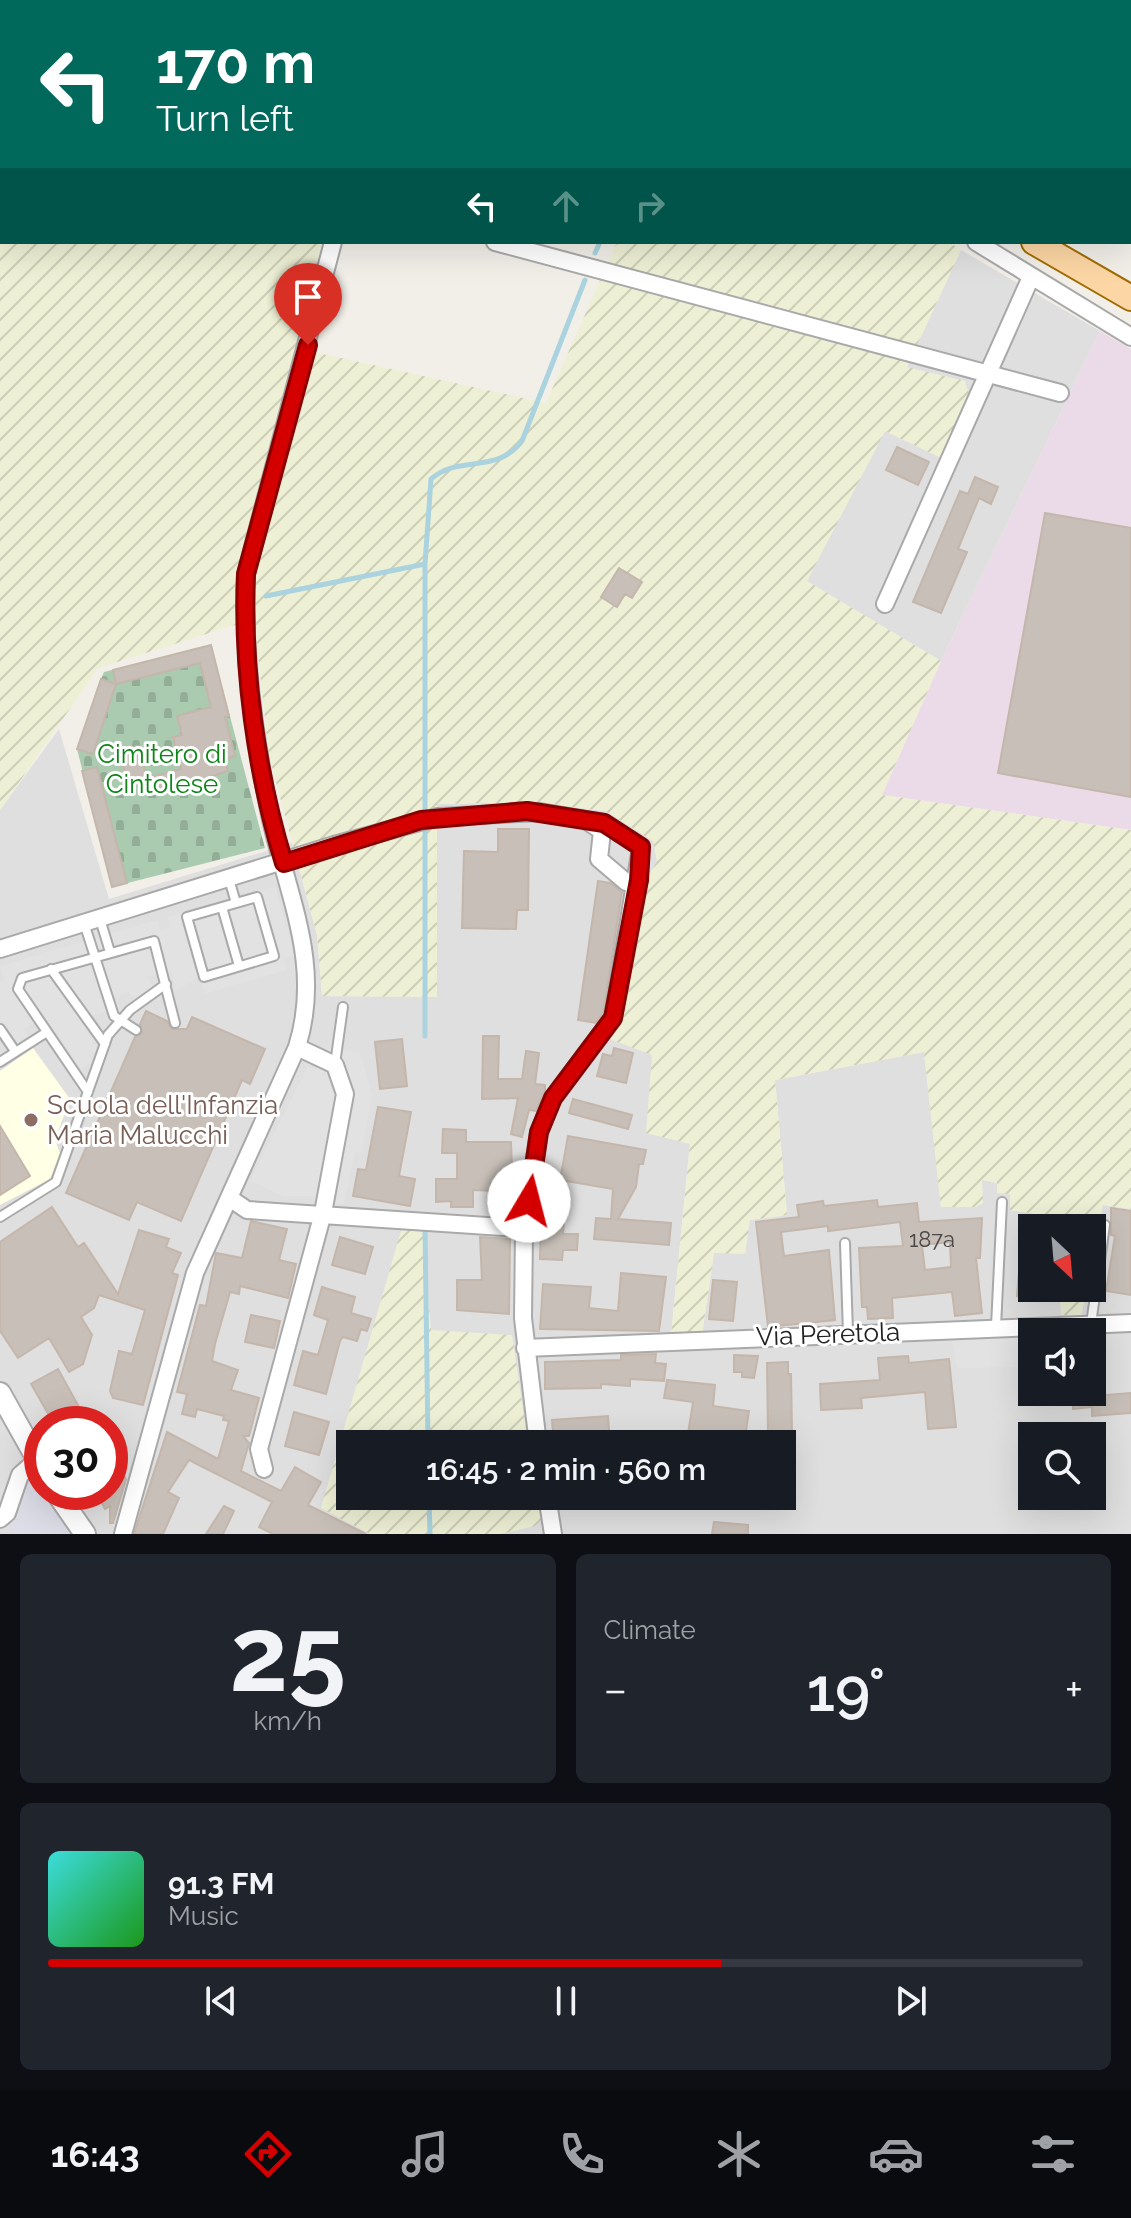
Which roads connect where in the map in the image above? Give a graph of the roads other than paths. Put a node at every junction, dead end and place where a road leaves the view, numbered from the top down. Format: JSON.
{"nodes":[{"id":1,"x":332,"y":244,"type":"edge"},
{"id":2,"x":502,"y":244,"type":"edge"},
{"id":3,"x":979,"y":244,"type":"edge"},
{"id":4,"x":1037,"y":244,"type":"edge"},
{"id":5,"x":1031,"y":277,"type":"junction"},
{"id":6,"x":1131,"y":298,"type":"edge"},
{"id":7,"x":1131,"y":337,"type":"edge"},
{"id":8,"x":988,"y":374,"type":"junction"},
{"id":9,"x":1060,"y":393,"type":"dead end"},
{"id":10,"x":885,"y":604,"type":"dead end"},
{"id":11,"x":586,"y":820,"type":"junction"},
{"id":12,"x":284,"y":863,"type":"junction"},
{"id":13,"x":229,"y":879,"type":"junction"},
{"id":14,"x":639,"y":880,"type":"junction"},
{"id":15,"x":236,"y":903,"type":"junction"},
{"id":16,"x":222,"y":907,"type":"junction"},
{"id":17,"x":92,"y":921,"type":"junction"},
{"id":18,"x":0,"y":949,"type":"edge"},
{"id":19,"x":110,"y":952,"type":"junction"},
{"id":20,"x":95,"y":956,"type":"junction"},
{"id":21,"x":239,"y":966,"type":"junction"},
{"id":22,"x":51,"y":969,"type":"junction"},
{"id":23,"x":166,"y":984,"type":"junction"},
{"id":24,"x":343,"y":1007,"type":"dead end"},
{"id":25,"x":120,"y":1022,"type":"junction"},
{"id":26,"x":175,"y":1023,"type":"dead end"},
{"id":27,"x":0,"y":1029,"type":"edge"},
{"id":28,"x":136,"y":1030,"type":"dead end"},
{"id":29,"x":47,"y":1032,"type":"junction"},
{"id":30,"x":105,"y":1044,"type":"junction"},
{"id":31,"x":297,"y":1047,"type":"junction"},
{"id":32,"x":15,"y":1051,"type":"junction"},
{"id":33,"x":0,"y":1062,"type":"edge"},
{"id":34,"x":335,"y":1065,"type":"junction"},
{"id":35,"x":88,"y":1092,"type":"junction"},
{"id":36,"x":231,"y":1199,"type":"junction"},
{"id":37,"x":1002,"y":1202,"type":"dead end"},
{"id":38,"x":323,"y":1213,"type":"junction"},
{"id":39,"x":0,"y":1217,"type":"edge"},
{"id":40,"x":524,"y":1231,"type":"junction"},
{"id":41,"x":845,"y":1243,"type":"dead end"},
{"id":42,"x":1131,"y":1323,"type":"edge"},
{"id":43,"x":1106,"y":1324,"type":"edge"},
{"id":44,"x":1018,"y":1326,"type":"edge"},
{"id":45,"x":996,"y":1327,"type":"junction"},
{"id":46,"x":848,"y":1333,"type":"junction"},
{"id":47,"x":525,"y":1348,"type":"junction"},
{"id":48,"x":0,"y":1393,"type":"edge"},
{"id":49,"x":536,"y":1430,"type":"edge"},
{"id":50,"x":24,"y":1436,"type":"edge"},
{"id":51,"x":264,"y":1469,"type":"dead end"},
{"id":52,"x":24,"y":1473,"type":"edge"},
{"id":53,"x":68,"y":1510,"type":"edge"},
{"id":54,"x":549,"y":1510,"type":"edge"},
{"id":55,"x":0,"y":1519,"type":"edge"},
{"id":56,"x":85,"y":1534,"type":"edge"},
{"id":57,"x":123,"y":1534,"type":"edge"},
{"id":58,"x":553,"y":1534,"type":"edge"}],
"edges":[{"from":1,"to":12,"type":"street"},
{"from":2,"to":8,"type":"street"},
{"from":3,"to":5,"type":"street"},
{"from":4,"to":6,"type":"main road"},
{"from":5,"to":7,"type":"street"},
{"from":5,"to":8,"type":"street"},
{"from":8,"to":9,"type":"street"},
{"from":8,"to":10,"type":"street"},
{"from":11,"to":12,"type":"street"},
{"from":11,"to":14,"type":"street"},
{"from":11,"to":14,"type":"street"},
{"from":12,"to":13,"type":"street"},
{"from":12,"to":31,"type":"street"},
{"from":13,"to":15,"type":"lane"},
{"from":13,"to":17,"type":"street"},
{"from":14,"to":40,"type":"street"},
{"from":15,"to":16,"type":"lane"},
{"from":15,"to":21,"type":"lane"},
{"from":16,"to":21,"type":"lane"},
{"from":16,"to":21,"type":"lane"},
{"from":17,"to":18,"type":"street"},
{"from":17,"to":19,"type":"lane"},
{"from":17,"to":20,"type":"lane"},
{"from":19,"to":20,"type":"lane"},
{"from":19,"to":23,"type":"lane"},
{"from":20,"to":22,"type":"lane"},
{"from":20,"to":25,"type":"lane"},
{"from":22,"to":29,"type":"lane"},
{"from":22,"to":30,"type":"lane"},
{"from":23,"to":25,"type":"lane"},
{"from":23,"to":26,"type":"lane"},
{"from":24,"to":34,"type":"lane"},
{"from":25,"to":28,"type":"lane"},
{"from":25,"to":30,"type":"lane"},
{"from":27,"to":32,"type":"lane"},
{"from":29,"to":32,"type":"lane"},
{"from":29,"to":35,"type":"lane"},
{"from":30,"to":35,"type":"lane"},
{"from":31,"to":34,"type":"street"},
{"from":31,"to":36,"type":"street"},
{"from":32,"to":33,"type":"lane"},
{"from":34,"to":38,"type":"street"},
{"from":35,"to":39,"type":"lane"},
{"from":36,"to":38,"type":"street"},
{"from":36,"to":57,"type":"street"},
{"from":37,"to":45,"type":"lane"},
{"from":38,"to":40,"type":"street"},
{"from":38,"to":51,"type":"street"},
{"from":40,"to":47,"type":"street"},
{"from":41,"to":46,"type":"lane"},
{"from":42,"to":43,"type":"street","name":"Via Peretola"},
{"from":44,"to":45,"type":"street","name":"Via Peretola"},
{"from":45,"to":46,"type":"street","name":"Via Peretola"},
{"from":46,"to":47,"type":"street","name":"Via Peretola"},
{"from":47,"to":49,"type":"street"},
{"from":48,"to":50,"type":"street"},
{"from":52,"to":55,"type":"street"},
{"from":53,"to":56,"type":"street"},
{"from":54,"to":58,"type":"street"}]}
